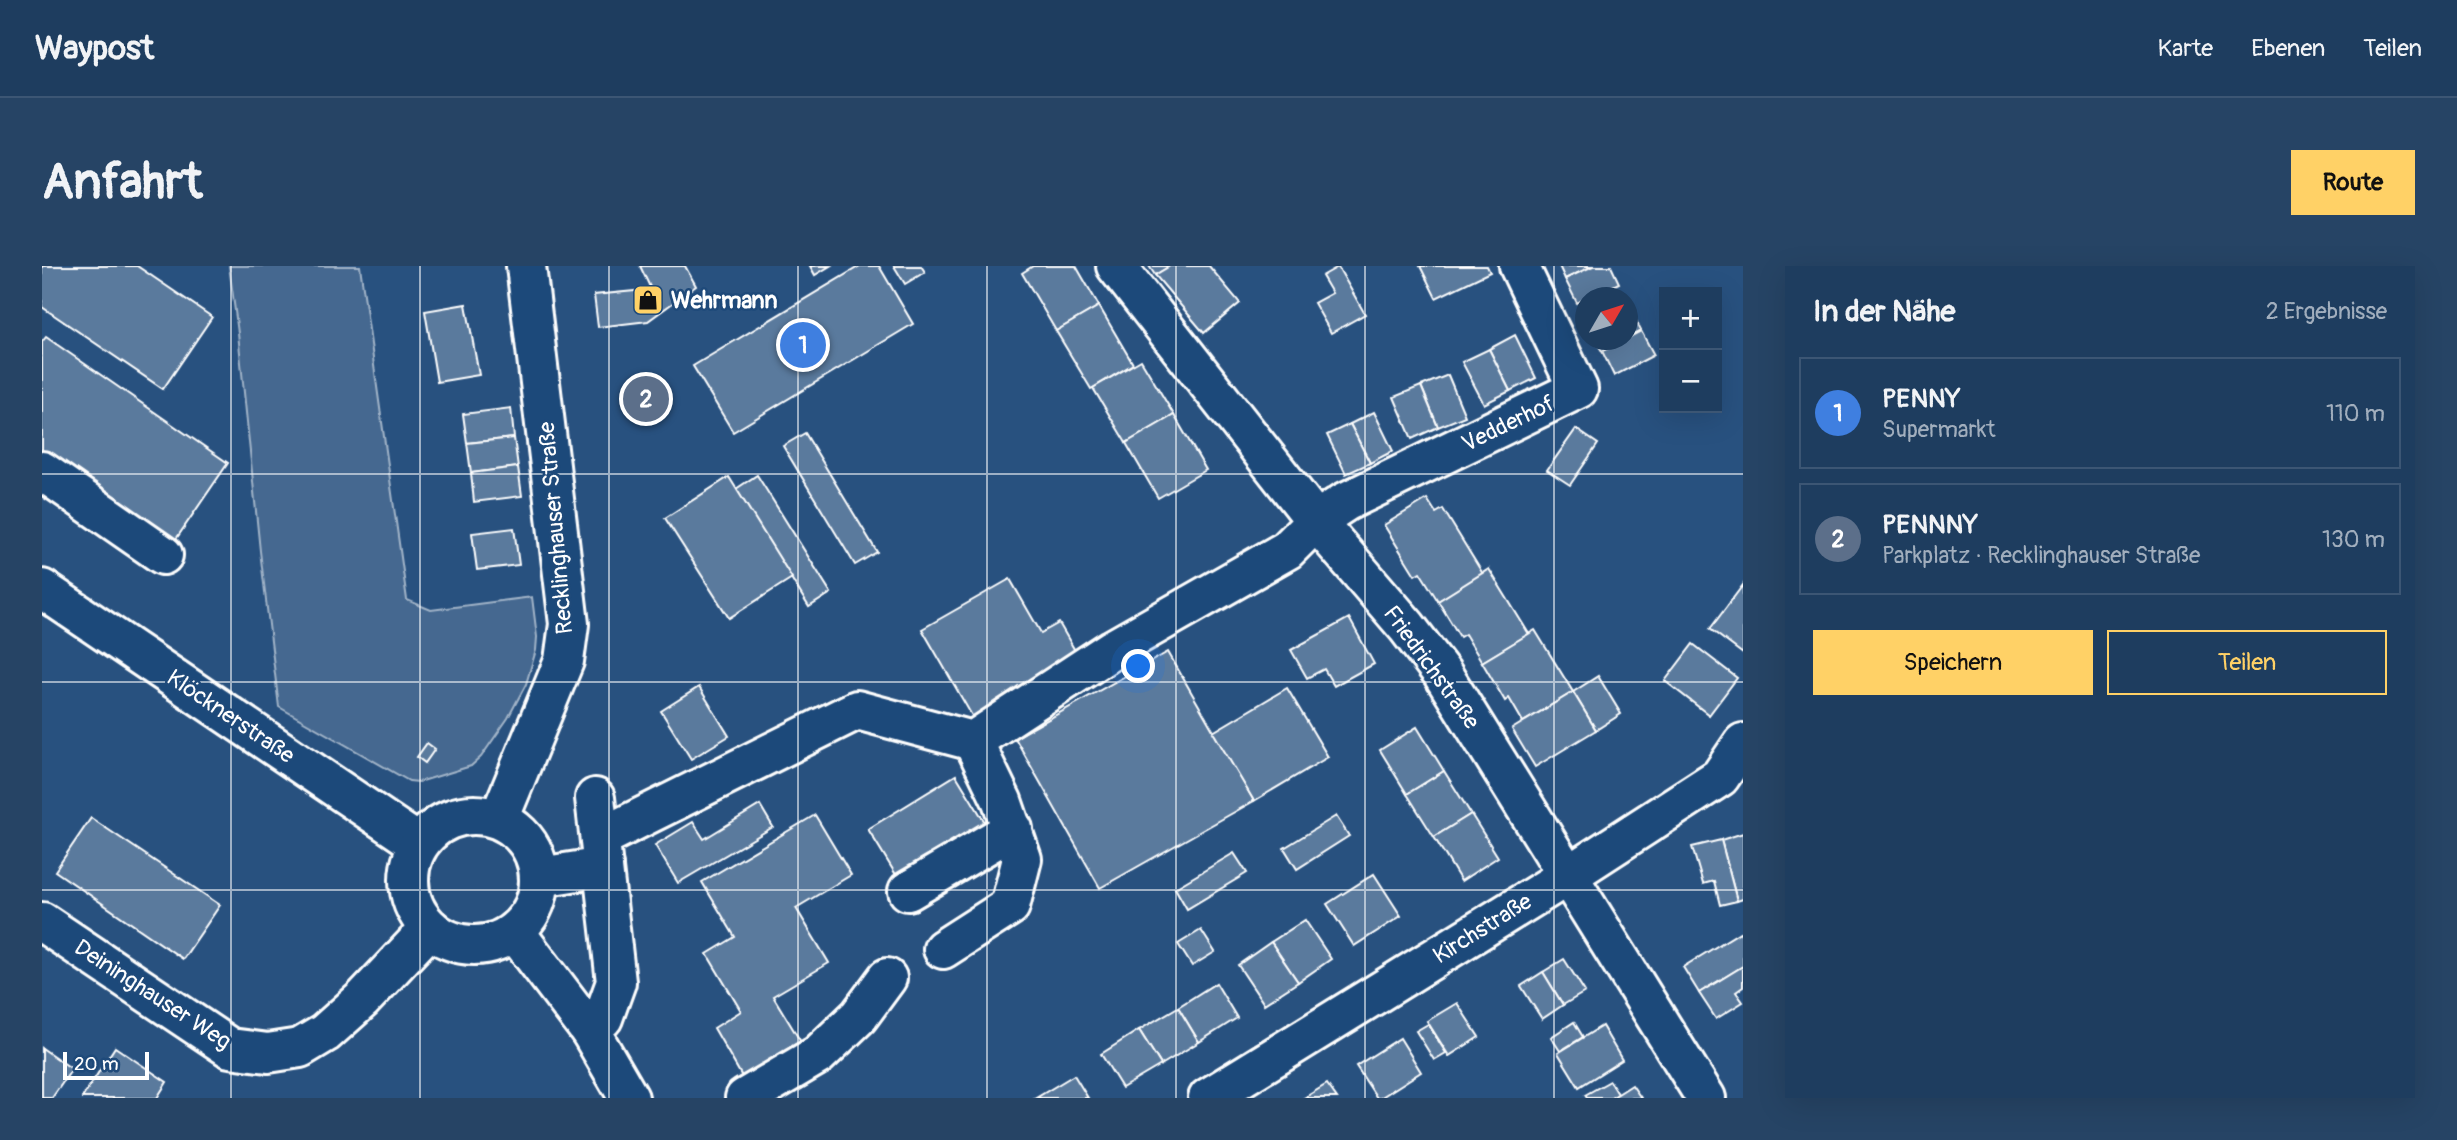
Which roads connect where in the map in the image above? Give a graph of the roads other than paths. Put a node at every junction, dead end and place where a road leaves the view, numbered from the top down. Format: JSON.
{"nodes":[{"id":1,"x":526,"y":266,"type":"edge"},
{"id":2,"x":1116,"y":266,"type":"edge"},
{"id":3,"x":1519,"y":266,"type":"edge"},
{"id":4,"x":42,"y":471,"type":"edge"},
{"id":5,"x":1316,"y":521,"type":"junction"},
{"id":6,"x":163,"y":555,"type":"dead end"},
{"id":7,"x":42,"y":589,"type":"edge"},
{"id":8,"x":973,"y":741,"type":"junction"},
{"id":9,"x":1743,"y":743,"type":"edge"},
{"id":10,"x":1731,"y":779,"type":"edge"},
{"id":11,"x":595,"y":798,"type":"dead end"},
{"id":12,"x":499,"y":820,"type":"junction"},
{"id":13,"x":1013,"y":829,"type":"junction"},
{"id":14,"x":419,"y":844,"type":"junction"},
{"id":15,"x":602,"y":853,"type":"junction"},
{"id":16,"x":1567,"y":876,"type":"junction"},
{"id":17,"x":540,"y":877,"type":"junction"},
{"id":18,"x":908,"y":891,"type":"dead end"},
{"id":19,"x":42,"y":922,"type":"edge"},
{"id":20,"x":430,"y":928,"type":"junction"},
{"id":21,"x":514,"y":932,"type":"junction"},
{"id":22,"x":943,"y":949,"type":"dead end"},
{"id":23,"x":887,"y":978,"type":"dead end"},
{"id":24,"x":590,"y":1031,"type":"junction"},
{"id":25,"x":1225,"y":1093,"type":"edge"},
{"id":26,"x":629,"y":1098,"type":"edge"},
{"id":27,"x":745,"y":1098,"type":"edge"},
{"id":28,"x":1706,"y":1098,"type":"edge"}],
"edges":[{"from":1,"to":12,"type":"street","name":"Recklinghauser Straße"},
{"from":2,"to":5,"type":"street","name":"Friedrichstraße"},
{"from":3,"to":5,"type":"street","name":"Vedderhof"},
{"from":4,"to":6,"type":"street"},
{"from":5,"to":8,"type":"street"},
{"from":5,"to":16,"type":"street","name":"Friedrichstraße"},
{"from":7,"to":14,"type":"street","name":"Klöcknerstraße"},
{"from":8,"to":13,"type":"street"},
{"from":8,"to":15,"type":"street"},
{"from":9,"to":10,"type":"street","name":"Kirchstraße"},
{"from":10,"to":16,"type":"street","name":"Kirchstraße"},
{"from":11,"to":15,"type":"street"},
{"from":12,"to":14,"type":"street"},
{"from":12,"to":17,"type":"street"},
{"from":13,"to":18,"type":"street"},
{"from":13,"to":22,"type":"street"},
{"from":14,"to":20,"type":"street"},
{"from":15,"to":17,"type":"street"},
{"from":15,"to":24,"type":"street"},
{"from":16,"to":25,"type":"street","name":"Kirchstraße"},
{"from":16,"to":28,"type":"street","name":"Friedrichstraße"},
{"from":17,"to":21,"type":"street"},
{"from":19,"to":20,"type":"street","name":"Deininghauser Weg"},
{"from":20,"to":21,"type":"street"},
{"from":21,"to":24,"type":"street"},
{"from":23,"to":27,"type":"street"},
{"from":24,"to":26,"type":"street"}]}
